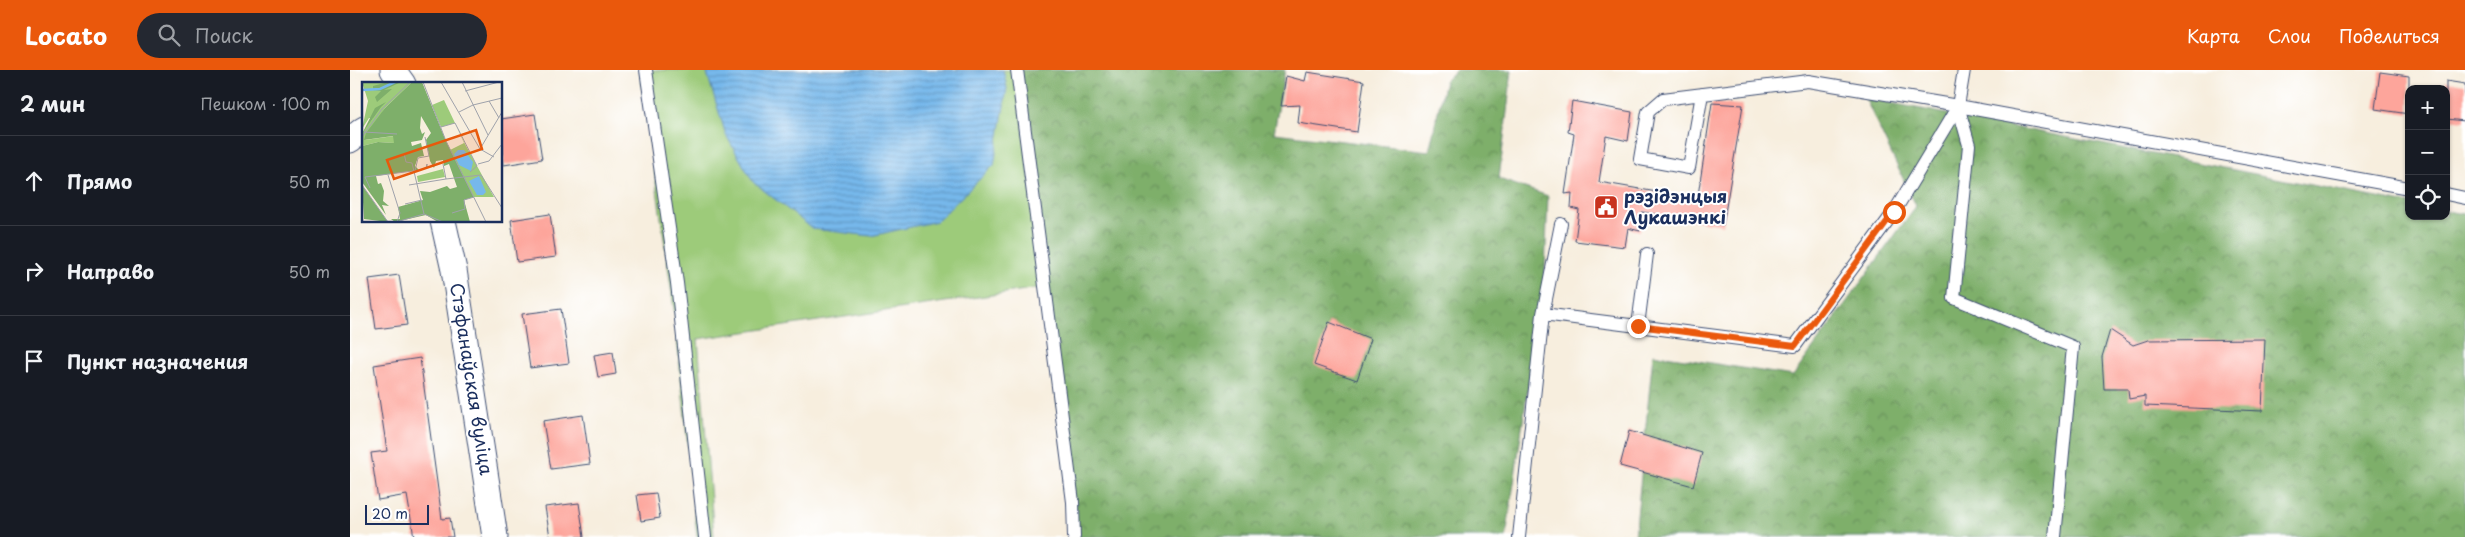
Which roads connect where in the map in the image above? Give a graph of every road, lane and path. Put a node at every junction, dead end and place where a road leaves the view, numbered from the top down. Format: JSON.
{"nodes":[{"id":1,"x":393,"y":70,"type":"edge"},
{"id":2,"x":646,"y":70,"type":"edge"},
{"id":3,"x":1016,"y":70,"type":"edge"},
{"id":4,"x":1964,"y":70,"type":"edge"},
{"id":5,"x":401,"y":82,"type":"edge"},
{"id":6,"x":1702,"y":94,"type":"junction"},
{"id":7,"x":1958,"y":106,"type":"junction"},
{"id":8,"x":362,"y":131,"type":"edge"},
{"id":9,"x":350,"y":140,"type":"edge"},
{"id":10,"x":2405,"y":187,"type":"edge"},
{"id":11,"x":2450,"y":195,"type":"edge"},
{"id":12,"x":2465,"y":198,"type":"edge"},
{"id":13,"x":443,"y":222,"type":"edge"},
{"id":14,"x":1561,"y":224,"type":"dead end"},
{"id":15,"x":1647,"y":254,"type":"dead end"},
{"id":16,"x":1543,"y":314,"type":"junction"},
{"id":17,"x":1638,"y":326,"type":"junction"},
{"id":18,"x":495,"y":537,"type":"edge"},
{"id":19,"x":705,"y":537,"type":"edge"},
{"id":20,"x":1074,"y":537,"type":"edge"},
{"id":21,"x":1519,"y":537,"type":"edge"},
{"id":22,"x":2055,"y":537,"type":"edge"}],
"edges":[{"from":1,"to":5,"type":"street"},
{"from":2,"to":19,"type":"lane"},
{"from":3,"to":20,"type":"lane"},
{"from":4,"to":7,"type":"lane"},
{"from":6,"to":6,"type":"lane"},
{"from":6,"to":7,"type":"lane"},
{"from":7,"to":10,"type":"lane"},
{"from":7,"to":17,"type":"lane"},
{"from":7,"to":22,"type":"lane"},
{"from":8,"to":9,"type":"street"},
{"from":11,"to":12,"type":"lane"},
{"from":13,"to":18,"type":"street","name":"Стэфанаўская вуліца"},
{"from":14,"to":16,"type":"lane"},
{"from":15,"to":17,"type":"lane"},
{"from":16,"to":17,"type":"lane"},
{"from":16,"to":21,"type":"lane"}]}
